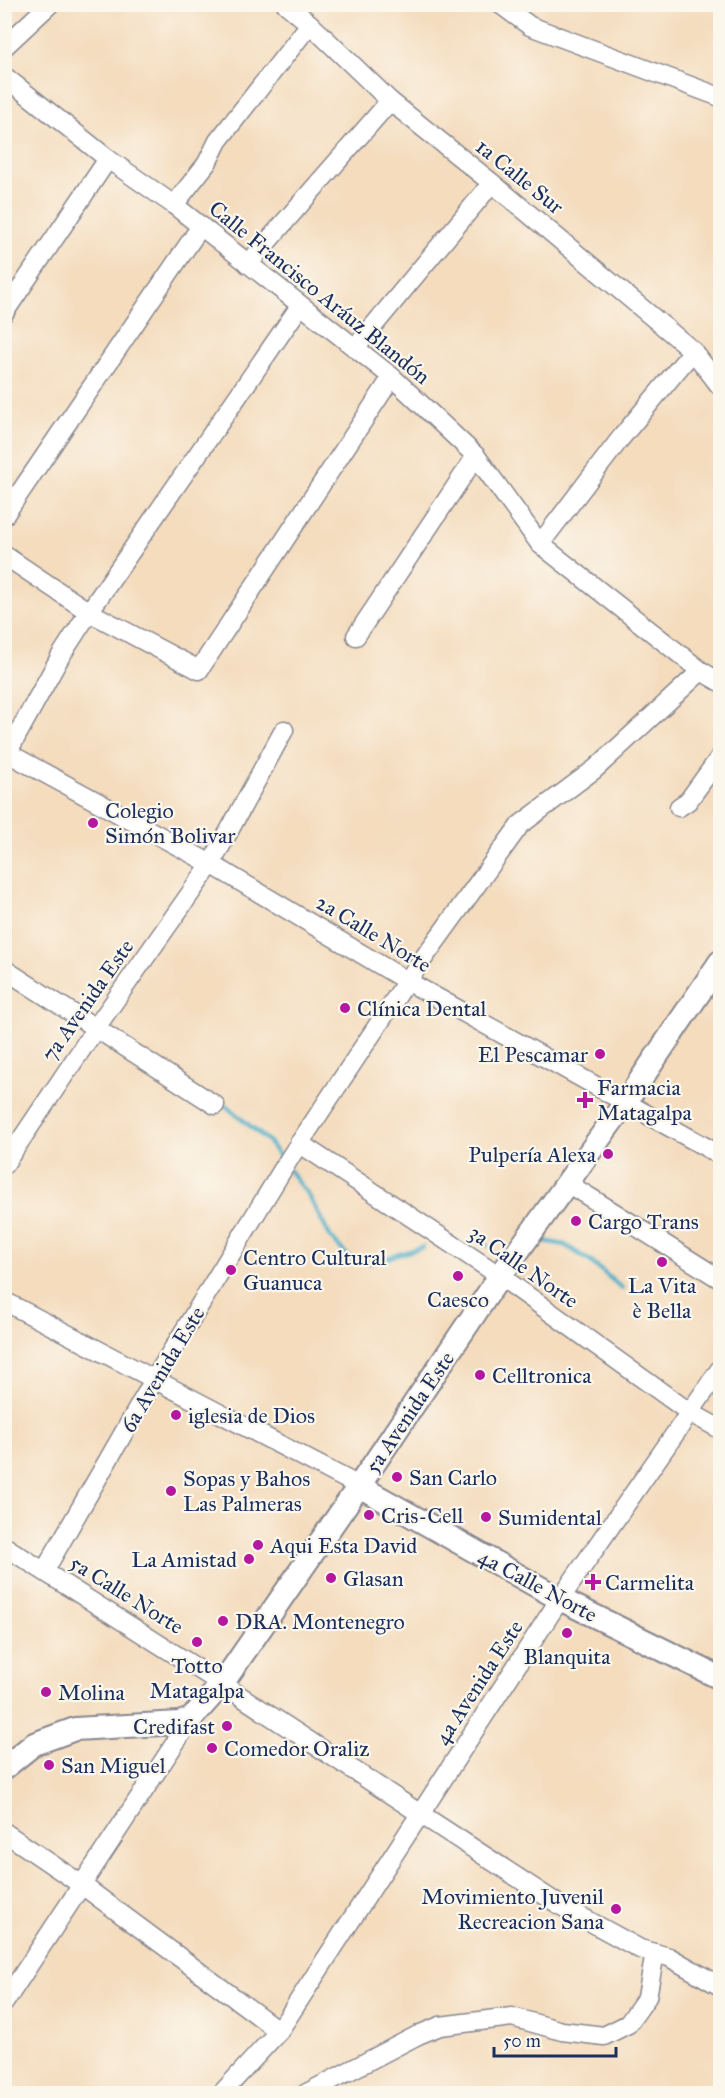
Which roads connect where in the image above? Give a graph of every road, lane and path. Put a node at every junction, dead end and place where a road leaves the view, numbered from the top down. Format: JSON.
{"nodes":[{"id":1,"x":50,"y":4,"type":"edge"},
{"id":2,"x":286,"y":4,"type":"edge"},
{"id":3,"x":500,"y":4,"type":"edge"},
{"id":4,"x":310,"y":24,"type":"junction"},
{"id":5,"x":4,"y":47,"type":"edge"},
{"id":6,"x":4,"y":76,"type":"edge"},
{"id":7,"x":720,"y":97,"type":"edge"},
{"id":8,"x":390,"y":101,"type":"junction"},
{"id":9,"x":108,"y":159,"type":"junction"},
{"id":10,"x":492,"y":183,"type":"junction"},
{"id":11,"x":174,"y":205,"type":"junction"},
{"id":12,"x":201,"y":226,"type":"junction"},
{"id":13,"x":248,"y":264,"type":"junction"},
{"id":14,"x":300,"y":306,"type":"junction"},
{"id":15,"x":4,"y":313,"type":"edge"},
{"id":16,"x":354,"y":348,"type":"junction"},
{"id":17,"x":693,"y":351,"type":"junction"},
{"id":18,"x":392,"y":377,"type":"junction"},
{"id":19,"x":720,"y":386,"type":"edge"},
{"id":20,"x":476,"y":456,"type":"junction"},
{"id":21,"x":4,"y":516,"type":"edge"},
{"id":22,"x":540,"y":544,"type":"junction"},
{"id":23,"x":4,"y":555,"type":"edge"},
{"id":24,"x":89,"y":612,"type":"junction"},
{"id":25,"x":356,"y":636,"type":"dead end"},
{"id":26,"x":701,"y":670,"type":"junction"},
{"id":27,"x":720,"y":682,"type":"edge"},
{"id":28,"x":284,"y":730,"type":"dead end"},
{"id":29,"x":6,"y":754,"type":"edge"},
{"id":30,"x":720,"y":757,"type":"edge"},
{"id":31,"x":679,"y":807,"type":"dead end"},
{"id":32,"x":211,"y":864,"type":"junction"},
{"id":33,"x":720,"y":962,"type":"edge"},
{"id":34,"x":4,"y":969,"type":"edge"},
{"id":35,"x":407,"y":981,"type":"junction"},
{"id":36,"x":96,"y":1027,"type":"junction"},
{"id":37,"x":625,"y":1103,"type":"junction"},
{"id":38,"x":215,"y":1105,"type":"dead end"},
{"id":39,"x":720,"y":1155,"type":"edge"},
{"id":40,"x":291,"y":1156,"type":"junction"},
{"id":41,"x":4,"y":1165,"type":"edge"},
{"id":42,"x":567,"y":1183,"type":"junction"},
{"id":43,"x":500,"y":1276,"type":"junction"},
{"id":44,"x":720,"y":1279,"type":"edge"},
{"id":45,"x":4,"y":1300,"type":"edge"},
{"id":46,"x":720,"y":1369,"type":"edge"},
{"id":47,"x":154,"y":1380,"type":"junction"},
{"id":48,"x":689,"y":1413,"type":"junction"},
{"id":49,"x":720,"y":1429,"type":"edge"},
{"id":50,"x":359,"y":1486,"type":"junction"},
{"id":51,"x":4,"y":1546,"type":"edge"},
{"id":52,"x":45,"y":1570,"type":"junction"},
{"id":53,"x":560,"y":1599,"type":"junction"},
{"id":54,"x":720,"y":1678,"type":"edge"},
{"id":55,"x":222,"y":1684,"type":"junction"},
{"id":56,"x":191,"y":1719,"type":"junction"},
{"id":57,"x":4,"y":1768,"type":"edge"},
{"id":58,"x":420,"y":1816,"type":"junction"},
{"id":59,"x":4,"y":1832,"type":"edge"},
{"id":60,"x":82,"y":1886,"type":"junction"},
{"id":61,"x":655,"y":1953,"type":"junction"},
{"id":62,"x":720,"y":1986,"type":"edge"},
{"id":63,"x":4,"y":2003,"type":"edge"},
{"id":64,"x":279,"y":2031,"type":"junction"},
{"id":65,"x":221,"y":2094,"type":"edge"},
{"id":66,"x":305,"y":2094,"type":"edge"}],
"edges":[{"from":1,"to":5,"type":"street"},
{"from":2,"to":4,"type":"street","name":"1a Calle Sur"},
{"from":3,"to":7,"type":"street"},
{"from":4,"to":8,"type":"street","name":"1a Calle Sur"},
{"from":4,"to":11,"type":"street"},
{"from":6,"to":9,"type":"street","name":"Calle Francisco Aráuz Blandón"},
{"from":8,"to":10,"type":"street","name":"1a Calle Sur"},
{"from":8,"to":13,"type":"street"},
{"from":9,"to":11,"type":"street","name":"Calle Francisco Aráuz Blandón"},
{"from":9,"to":15,"type":"street"},
{"from":10,"to":16,"type":"street"},
{"from":10,"to":17,"type":"street","name":"1a Calle Sur"},
{"from":11,"to":12,"type":"street","name":"Calle Francisco Aráuz Blandón"},
{"from":12,"to":13,"type":"street","name":"Calle Francisco Aráuz Blandón"},
{"from":12,"to":21,"type":"street"},
{"from":13,"to":14,"type":"street","name":"Calle Francisco Aráuz Blandón"},
{"from":14,"to":16,"type":"street","name":"Calle Francisco Aráuz Blandón"},
{"from":14,"to":24,"type":"street"},
{"from":16,"to":18,"type":"street","name":"Calle Francisco Aráuz Blandón"},
{"from":17,"to":19,"type":"street","name":"1a Calle Sur"},
{"from":17,"to":22,"type":"street"},
{"from":18,"to":20,"type":"street","name":"Calle Francisco Aráuz Blandón"},
{"from":18,"to":24,"type":"street"},
{"from":20,"to":22,"type":"street","name":"Calle Francisco Aráuz Blandón"},
{"from":20,"to":25,"type":"street"},
{"from":22,"to":26,"type":"street","name":"Calle Francisco Aráuz Blandón"},
{"from":23,"to":24,"type":"street"},
{"from":24,"to":29,"type":"street"},
{"from":26,"to":27,"type":"street","name":"Calle Francisco Aráuz Blandón"},
{"from":26,"to":35,"type":"street","name":"6a Avenida Este"},
{"from":28,"to":32,"type":"street","name":"7a Avenida Este"},
{"from":29,"to":32,"type":"street","name":"2a Calle Norte"},
{"from":30,"to":31,"type":"street"},
{"from":32,"to":35,"type":"street","name":"2a Calle Norte"},
{"from":32,"to":36,"type":"street","name":"7a Avenida Este"},
{"from":33,"to":37,"type":"street","name":"5a Avenida Este"},
{"from":34,"to":36,"type":"street"},
{"from":35,"to":37,"type":"street","name":"2a Calle Norte"},
{"from":35,"to":40,"type":"street","name":"6a Avenida Este"},
{"from":36,"to":38,"type":"street"},
{"from":36,"to":41,"type":"street","name":"7a Avenida Este"},
{"from":37,"to":39,"type":"street","name":"2a Calle Norte"},
{"from":37,"to":42,"type":"street","name":"5a Avenida Este"},
{"from":40,"to":43,"type":"street","name":"3a Calle Norte"},
{"from":40,"to":47,"type":"street","name":"6a Avenida Este"},
{"from":42,"to":43,"type":"street","name":"5a Avenida Este"},
{"from":42,"to":44,"type":"street"},
{"from":43,"to":48,"type":"street","name":"3a Calle Norte"},
{"from":43,"to":50,"type":"street","name":"5a Avenida Este"},
{"from":45,"to":47,"type":"street"},
{"from":46,"to":48,"type":"street","name":"4a Avenida Este"},
{"from":47,"to":50,"type":"street"},
{"from":47,"to":52,"type":"street","name":"6a Avenida Este"},
{"from":48,"to":49,"type":"street","name":"3a Calle Norte"},
{"from":48,"to":53,"type":"street","name":"4a Avenida Este"},
{"from":50,"to":53,"type":"street","name":"4a Calle Norte"},
{"from":50,"to":55,"type":"street","name":"5a Avenida Este"},
{"from":51,"to":52,"type":"street","name":"5a Calle Norte"},
{"from":52,"to":55,"type":"street","name":"5a Calle Norte"},
{"from":53,"to":54,"type":"street","name":"4a Calle Norte"},
{"from":53,"to":58,"type":"street","name":"4a Avenida Este"},
{"from":55,"to":56,"type":"street","name":"5a Avenida Este"},
{"from":55,"to":58,"type":"street","name":"5a Calle Norte"},
{"from":56,"to":57,"type":"street"},
{"from":56,"to":60,"type":"street"},
{"from":58,"to":61,"type":"street","name":"5a Calle Norte"},
{"from":58,"to":64,"type":"street","name":"4a Avenida Este"},
{"from":59,"to":60,"type":"street"},
{"from":60,"to":63,"type":"street"},
{"from":60,"to":64,"type":"street"},
{"from":61,"to":62,"type":"street"},
{"from":61,"to":66,"type":"street"},
{"from":64,"to":65,"type":"street"}]}
